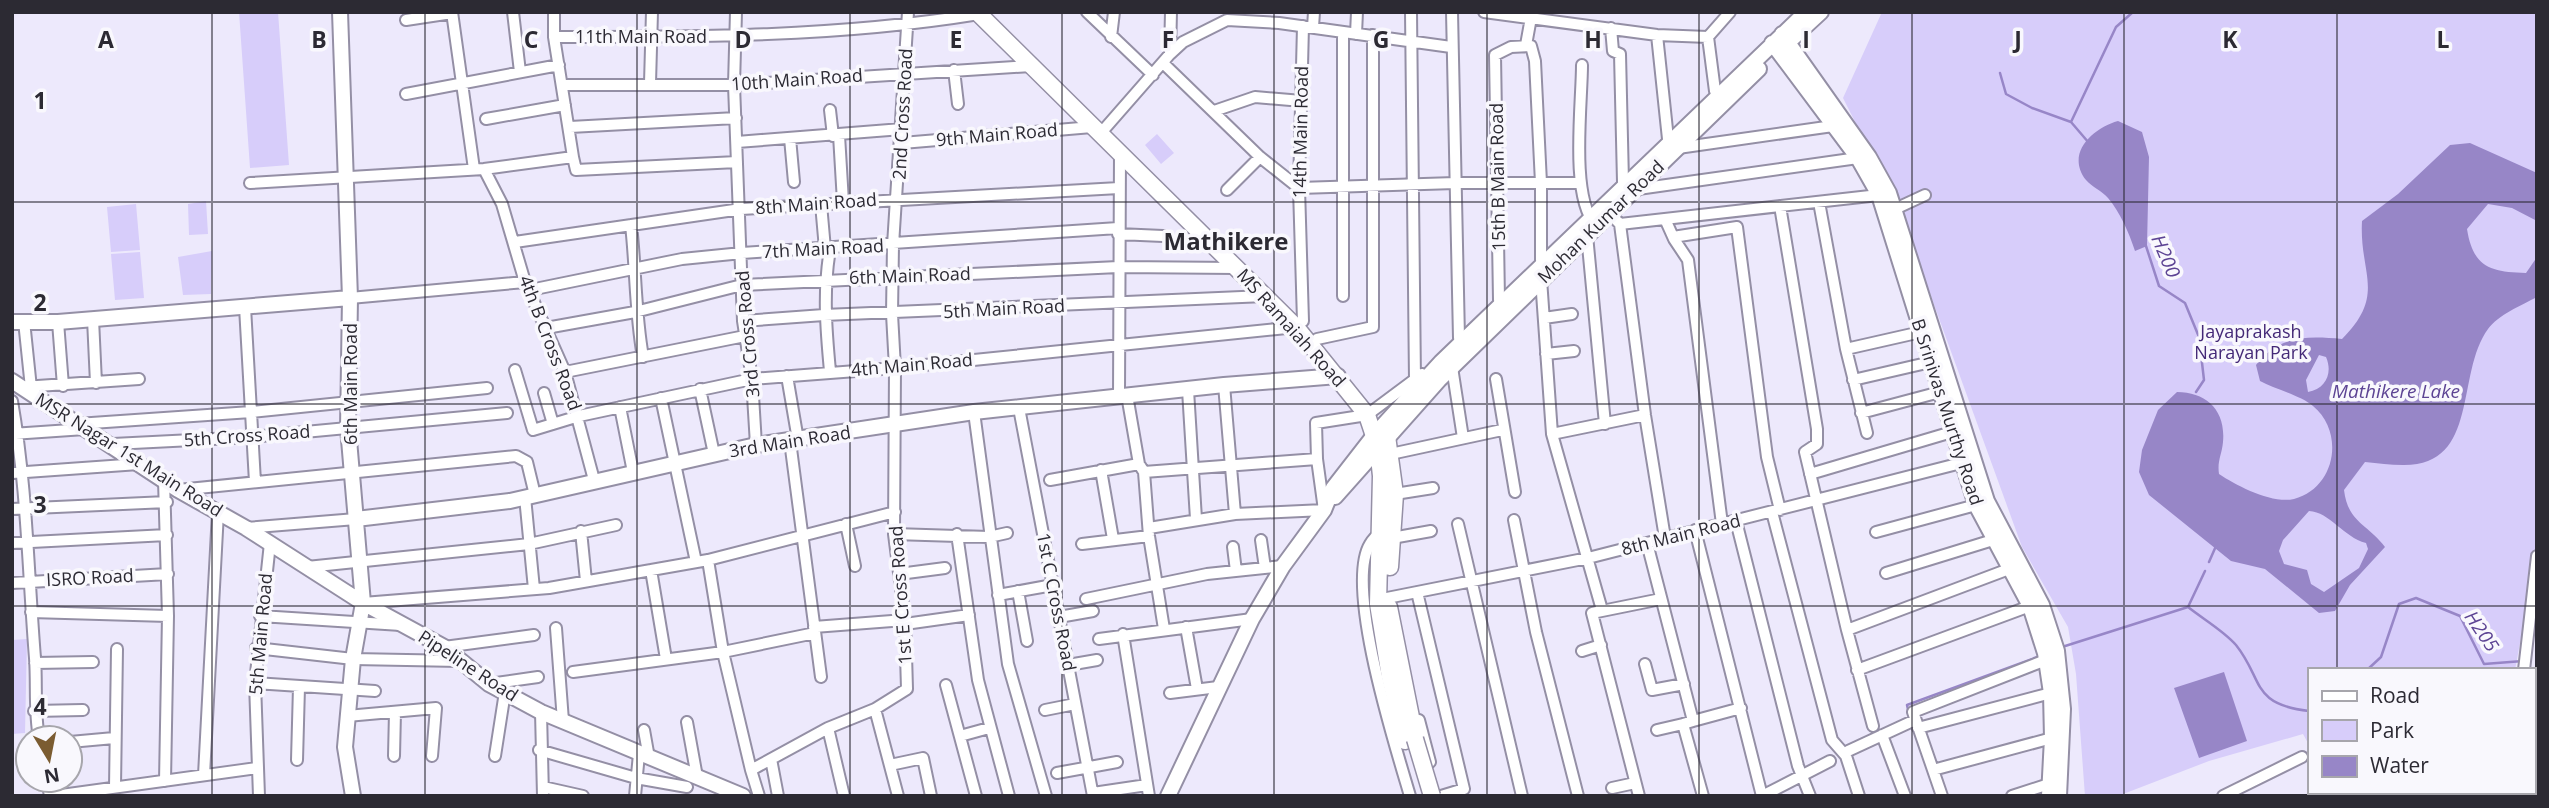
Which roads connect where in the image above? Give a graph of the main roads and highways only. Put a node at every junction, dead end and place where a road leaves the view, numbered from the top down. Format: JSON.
{"nodes":[{"id":1,"x":982,"y":13,"type":"edge"},
{"id":2,"x":1100,"y":129,"type":"junction"},
{"id":3,"x":1299,"y":324,"type":"junction"},
{"id":4,"x":1371,"y":412,"type":"junction"},
{"id":5,"x":1382,"y":443,"type":"junction"},
{"id":6,"x":1387,"y":535,"type":"junction"},
{"id":7,"x":1416,"y":744,"type":"junction"},
{"id":8,"x":1422,"y":796,"type":"edge"},
{"id":9,"x":1432,"y":796,"type":"edge"}],
"edges":[{"from":1,"to":2,"type":"main road","name":"MS Ramaiah Road"},
{"from":1,"to":2,"type":"main road","name":"MS Ramaiah Road"},
{"from":2,"to":3,"type":"main road","name":"MS Ramaiah Road"},
{"from":2,"to":3,"type":"main road","name":"MS Ramaiah Road"},
{"from":3,"to":4,"type":"main road","name":"MS Ramaiah Road"},
{"from":3,"to":4,"type":"main road","name":"MS Ramaiah Road"},
{"from":4,"to":5,"type":"main road","name":"MS Ramaiah Road"},
{"from":5,"to":6,"type":"main road","name":"MS Ramaiah Road"},
{"from":5,"to":6,"type":"main road","name":"MS Ramaiah Road"},
{"from":6,"to":7,"type":"main road","name":"MS Ramaiah Road"},
{"from":6,"to":7,"type":"main road","name":"MS Ramaiah Road"},
{"from":7,"to":8,"type":"main road"},
{"from":7,"to":9,"type":"main road","bridge":true}]}
